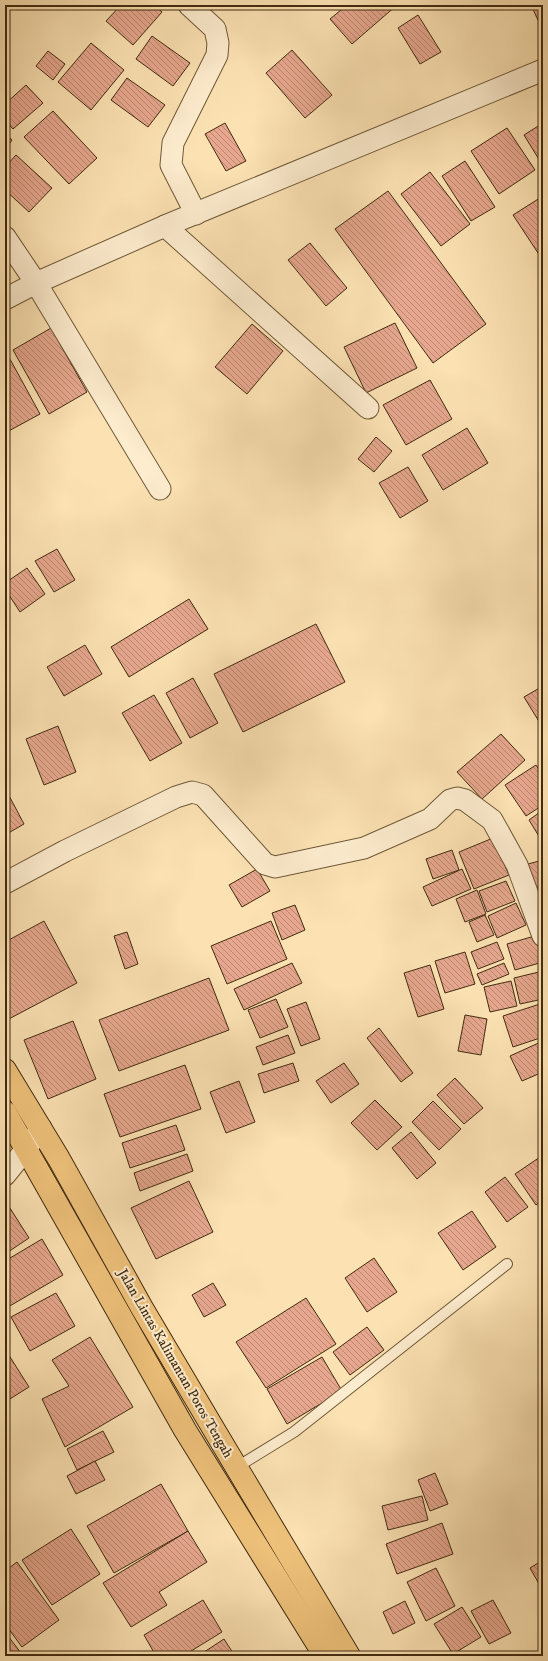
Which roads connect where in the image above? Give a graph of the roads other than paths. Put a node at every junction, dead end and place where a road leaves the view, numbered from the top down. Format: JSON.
{"nodes":[{"id":1,"x":189,"y":5,"type":"edge"},
{"id":2,"x":543,"y":70,"type":"edge"},
{"id":3,"x":196,"y":214,"type":"junction"},
{"id":4,"x":165,"y":226,"type":"junction"},
{"id":5,"x":5,"y":237,"type":"edge"},
{"id":6,"x":36,"y":283,"type":"junction"},
{"id":7,"x":5,"y":299,"type":"edge"},
{"id":8,"x":368,"y":408,"type":"dead end"},
{"id":9,"x":160,"y":489,"type":"dead end"},
{"id":10,"x":5,"y":883,"type":"edge"},
{"id":11,"x":543,"y":936,"type":"edge"},
{"id":12,"x":5,"y":1070,"type":"edge"},
{"id":13,"x":5,"y":1112,"type":"edge"},
{"id":14,"x":41,"y":1128,"type":"junction"},
{"id":15,"x":26,"y":1149,"type":"junction"},
{"id":16,"x":5,"y":1175,"type":"edge"},
{"id":17,"x":507,"y":1264,"type":"dead end"},
{"id":18,"x":237,"y":1467,"type":"junction"},
{"id":19,"x":325,"y":1656,"type":"edge"},
{"id":20,"x":349,"y":1656,"type":"edge"}],
"edges":[{"from":1,"to":3,"type":"street"},
{"from":2,"to":3,"type":"street"},
{"from":3,"to":4,"type":"street"},
{"from":4,"to":6,"type":"street"},
{"from":4,"to":8,"type":"street"},
{"from":5,"to":6,"type":"street"},
{"from":6,"to":7,"type":"street"},
{"from":6,"to":9,"type":"street"},
{"from":10,"to":11,"type":"street"},
{"from":12,"to":14,"type":"main road","name":"Jalan Lintas Kalimantan Poros Tengah"},
{"from":13,"to":15,"type":"main road","name":"Jalan Lintas Kalimantan Poros Tengah"},
{"from":14,"to":15,"type":"street"},
{"from":14,"to":18,"type":"main road","name":"Jalan Lintas Kalimantan Poros Tengah"},
{"from":15,"to":16,"type":"street"},
{"from":15,"to":19,"type":"main road","name":"Jalan Lintas Kalimantan Poros Tengah"},
{"from":17,"to":18,"type":"lane"},
{"from":18,"to":20,"type":"main road","name":"Jalan Lintas Kalimantan Poros Tengah"}]}
